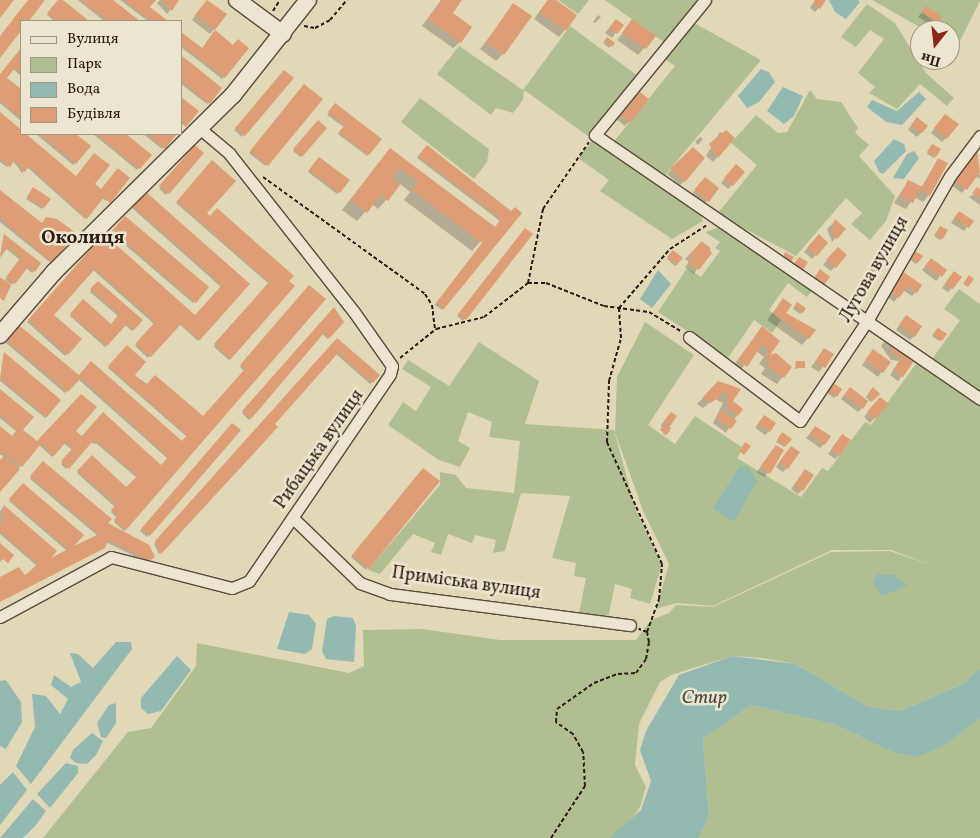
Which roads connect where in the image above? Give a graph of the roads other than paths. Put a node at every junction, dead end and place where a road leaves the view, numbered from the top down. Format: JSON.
{"nodes":[{"id":1,"x":237,"y":0,"type":"edge"},
{"id":2,"x":308,"y":0,"type":"edge"},
{"id":3,"x":704,"y":0,"type":"edge"},
{"id":4,"x":286,"y":30,"type":"junction"},
{"id":5,"x":199,"y":128,"type":"junction"},
{"id":6,"x":979,"y":140,"type":"edge"},
{"id":7,"x":867,"y":321,"type":"junction"},
{"id":8,"x":0,"y":335,"type":"edge"},
{"id":9,"x":689,"y":337,"type":"road end"},
{"id":10,"x":980,"y":399,"type":"edge"},
{"id":11,"x":294,"y":519,"type":"junction"},
{"id":12,"x":0,"y":617,"type":"edge"},
{"id":13,"x":630,"y":625,"type":"road end"}],
"edges":[{"from":1,"to":4,"type":"street"},
{"from":2,"to":4,"type":"street"},
{"from":3,"to":7,"type":"street"},
{"from":4,"to":5,"type":"street"},
{"from":5,"to":8,"type":"street"},
{"from":5,"to":11,"type":"street","name":"Рибацька вулиця"},
{"from":6,"to":7,"type":"street","name":"Лугова вулиця"},
{"from":7,"to":9,"type":"street","name":"Лугова вулиця"},
{"from":7,"to":10,"type":"street"},
{"from":11,"to":12,"type":"street","name":"Рибацька вулиця"},
{"from":11,"to":13,"type":"street","name":"Приміська вулиця"}]}
